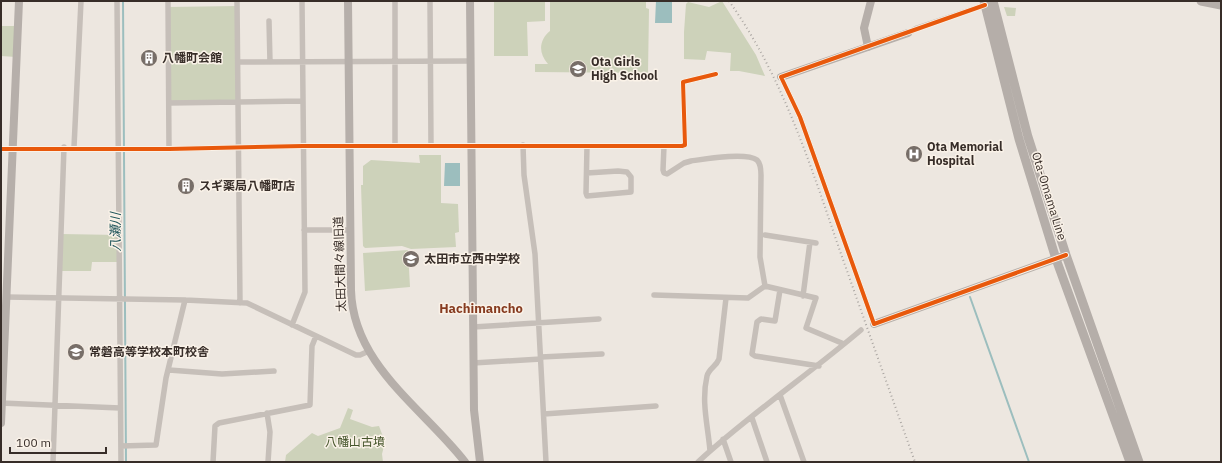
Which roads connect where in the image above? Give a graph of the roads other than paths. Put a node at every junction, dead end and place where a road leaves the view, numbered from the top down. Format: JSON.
{"nodes":[{"id":1,"x":19,"y":1,"type":"edge"},
{"id":2,"x":81,"y":1,"type":"edge"},
{"id":3,"x":116,"y":1,"type":"edge"},
{"id":4,"x":168,"y":1,"type":"edge"},
{"id":5,"x":237,"y":1,"type":"edge"},
{"id":6,"x":302,"y":1,"type":"edge"},
{"id":7,"x":348,"y":1,"type":"edge"},
{"id":8,"x":395,"y":1,"type":"edge"},
{"id":9,"x":430,"y":1,"type":"edge"},
{"id":10,"x":470,"y":1,"type":"edge"},
{"id":11,"x":871,"y":1,"type":"edge"},
{"id":12,"x":1200,"y":1,"type":"edge"},
{"id":13,"x":987,"y":2,"type":"edge"},
{"id":14,"x":1221,"y":5,"type":"edge"},
{"id":15,"x":269,"y":21,"type":"dead end"},
{"id":16,"x":908,"y":33,"type":"joint"},
{"id":17,"x":868,"y":47,"type":"junction"},
{"id":18,"x":470,"y":61,"type":"junction"},
{"id":19,"x":238,"y":62,"type":"junction"},
{"id":20,"x":270,"y":62,"type":"junction"},
{"id":21,"x":303,"y":62,"type":"junction"},
{"id":22,"x":350,"y":62,"type":"junction"},
{"id":23,"x":395,"y":62,"type":"junction"},
{"id":24,"x":430,"y":62,"type":"junction"},
{"id":25,"x":716,"y":74,"type":"dead end"},
{"id":26,"x":781,"y":77,"type":"joint"},
{"id":27,"x":303,"y":101,"type":"junction"},
{"id":28,"x":238,"y":102,"type":"junction"},
{"id":29,"x":169,"y":103,"type":"junction"},
{"id":30,"x":471,"y":145,"type":"junction"},
{"id":31,"x":303,"y":146,"type":"junction"},
{"id":32,"x":350,"y":146,"type":"junction"},
{"id":33,"x":395,"y":146,"type":"junction"},
{"id":34,"x":431,"y":146,"type":"junction"},
{"id":35,"x":523,"y":146,"type":"junction"},
{"id":36,"x":587,"y":146,"type":"junction"},
{"id":37,"x":664,"y":146,"type":"junction"},
{"id":38,"x":74,"y":147,"type":"junction"},
{"id":39,"x":239,"y":147,"type":"junction"},
{"id":40,"x":1,"y":148,"type":"edge"},
{"id":41,"x":12,"y":148,"type":"junction"},
{"id":42,"x":64,"y":148,"type":"junction"},
{"id":43,"x":118,"y":148,"type":"junction"},
{"id":44,"x":169,"y":149,"type":"junction"},
{"id":45,"x":587,"y":173,"type":"junction"},
{"id":46,"x":304,"y":230,"type":"junction"},
{"id":47,"x":350,"y":230,"type":"junction"},
{"id":48,"x":764,"y":235,"type":"dead end"},
{"id":49,"x":1066,"y":255,"type":"junction"},
{"id":50,"x":1056,"y":259,"type":"junction"},
{"id":51,"x":765,"y":286,"type":"junction"},
{"id":52,"x":780,"y":290,"type":"junction"},
{"id":53,"x":654,"y":295,"type":"dead end"},
{"id":54,"x":803,"y":296,"type":"junction"},
{"id":55,"x":6,"y":297,"type":"junction"},
{"id":56,"x":59,"y":298,"type":"junction"},
{"id":57,"x":726,"y":298,"type":"junction"},
{"id":58,"x":120,"y":299,"type":"junction"},
{"id":59,"x":185,"y":300,"type":"junction"},
{"id":60,"x":240,"y":303,"type":"junction"},
{"id":61,"x":599,"y":320,"type":"dead end"},
{"id":62,"x":539,"y":323,"type":"junction"},
{"id":63,"x":874,"y":324,"type":"joint"},
{"id":64,"x":292,"y":325,"type":"junction"},
{"id":65,"x":473,"y":327,"type":"junction"},
{"id":66,"x":861,"y":330,"type":"dead end"},
{"id":67,"x":3,"y":336,"type":"edge"},
{"id":68,"x":316,"y":336,"type":"junction"},
{"id":69,"x":844,"y":344,"type":"junction"},
{"id":70,"x":369,"y":351,"type":"junction"},
{"id":71,"x":602,"y":354,"type":"dead end"},
{"id":72,"x":541,"y":358,"type":"junction"},
{"id":73,"x":473,"y":363,"type":"junction"},
{"id":74,"x":819,"y":366,"type":"junction"},
{"id":75,"x":169,"y":370,"type":"junction"},
{"id":76,"x":274,"y":371,"type":"dead end"},
{"id":77,"x":780,"y":396,"type":"junction"},
{"id":78,"x":1,"y":403,"type":"edge"},
{"id":79,"x":55,"y":405,"type":"junction"},
{"id":80,"x":656,"y":406,"type":"dead end"},
{"id":81,"x":120,"y":408,"type":"junction"},
{"id":82,"x":267,"y":413,"type":"junction"},
{"id":83,"x":544,"y":414,"type":"junction"},
{"id":84,"x":752,"y":418,"type":"junction"},
{"id":85,"x":1,"y":423,"type":"edge"},
{"id":86,"x":723,"y":439,"type":"junction"},
{"id":87,"x":125,"y":446,"type":"junction"},
{"id":88,"x":710,"y":451,"type":"junction"},
{"id":89,"x":53,"y":462,"type":"edge"},
{"id":90,"x":121,"y":462,"type":"edge"},
{"id":91,"x":213,"y":462,"type":"edge"},
{"id":92,"x":268,"y":462,"type":"edge"},
{"id":93,"x":465,"y":462,"type":"edge"},
{"id":94,"x":480,"y":462,"type":"edge"},
{"id":95,"x":546,"y":462,"type":"edge"},
{"id":96,"x":698,"y":462,"type":"edge"},
{"id":97,"x":731,"y":462,"type":"edge"},
{"id":98,"x":767,"y":462,"type":"edge"},
{"id":99,"x":804,"y":462,"type":"edge"},
{"id":100,"x":1130,"y":462,"type":"edge"},
{"id":101,"x":1139,"y":462,"type":"edge"}],
"edges":[{"from":1,"to":41,"type":"street"},
{"from":2,"to":38,"type":"street"},
{"from":3,"to":43,"type":"street"},
{"from":4,"to":29,"type":"street"},
{"from":5,"to":19,"type":"street"},
{"from":6,"to":21,"type":"street"},
{"from":7,"to":22,"type":"street","name":"太田大間々線旧道"},
{"from":8,"to":23,"type":"street"},
{"from":9,"to":24,"type":"street"},
{"from":10,"to":18,"type":"street"},
{"from":11,"to":17,"type":"street"},
{"from":12,"to":14,"type":"main road"},
{"from":13,"to":16,"type":"street"},
{"from":13,"to":49,"type":"main road","name":"Ota-Omama Line"},
{"from":13,"to":50,"type":"main road","name":"Ota-Omama Line"},
{"from":15,"to":20,"type":"street"},
{"from":16,"to":17,"type":"street"},
{"from":17,"to":26,"type":"street"},
{"from":18,"to":24,"type":"street"},
{"from":18,"to":30,"type":"street"},
{"from":19,"to":20,"type":"street"},
{"from":19,"to":28,"type":"street"},
{"from":20,"to":21,"type":"street"},
{"from":21,"to":22,"type":"street"},
{"from":21,"to":27,"type":"street"},
{"from":22,"to":23,"type":"street"},
{"from":22,"to":32,"type":"street","name":"太田大間々線旧道"},
{"from":23,"to":24,"type":"street"},
{"from":23,"to":33,"type":"street"},
{"from":24,"to":34,"type":"street"},
{"from":25,"to":37,"type":"street"},
{"from":26,"to":63,"type":"street"},
{"from":27,"to":28,"type":"street"},
{"from":27,"to":31,"type":"street"},
{"from":28,"to":29,"type":"street"},
{"from":28,"to":39,"type":"street"},
{"from":29,"to":44,"type":"street"},
{"from":30,"to":34,"type":"street"},
{"from":30,"to":35,"type":"street"},
{"from":30,"to":65,"type":"street"},
{"from":31,"to":32,"type":"street"},
{"from":31,"to":39,"type":"street"},
{"from":31,"to":46,"type":"street"},
{"from":32,"to":33,"type":"street"},
{"from":32,"to":47,"type":"street","name":"太田大間々線旧道"},
{"from":33,"to":34,"type":"street"},
{"from":35,"to":36,"type":"street"},
{"from":35,"to":62,"type":"street"},
{"from":36,"to":37,"type":"street"},
{"from":36,"to":45,"type":"street"},
{"from":37,"to":51,"type":"street"},
{"from":38,"to":42,"type":"street"},
{"from":38,"to":43,"type":"street"},
{"from":39,"to":44,"type":"street"},
{"from":39,"to":60,"type":"street"},
{"from":40,"to":41,"type":"street"},
{"from":41,"to":42,"type":"street"},
{"from":41,"to":55,"type":"street"},
{"from":42,"to":56,"type":"street"},
{"from":43,"to":44,"type":"street"},
{"from":43,"to":58,"type":"street"},
{"from":45,"to":45,"type":"street"},
{"from":46,"to":47,"type":"street"},
{"from":46,"to":64,"type":"street"},
{"from":47,"to":70,"type":"street","name":"太田大間々線旧道"},
{"from":48,"to":54,"type":"street"},
{"from":49,"to":50,"type":"street"},
{"from":49,"to":101,"type":"main road","name":"Ota-Omama Line"},
{"from":50,"to":63,"type":"street"},
{"from":50,"to":100,"type":"main road","name":"Ota-Omama Line"},
{"from":51,"to":52,"type":"street"},
{"from":51,"to":57,"type":"street"},
{"from":52,"to":54,"type":"street"},
{"from":52,"to":74,"type":"street"},
{"from":53,"to":57,"type":"street"},
{"from":54,"to":69,"type":"street"},
{"from":55,"to":56,"type":"street"},
{"from":55,"to":67,"type":"street"},
{"from":56,"to":58,"type":"street"},
{"from":56,"to":79,"type":"street"},
{"from":57,"to":88,"type":"street"},
{"from":58,"to":59,"type":"street"},
{"from":58,"to":81,"type":"street"},
{"from":59,"to":60,"type":"street"},
{"from":59,"to":75,"type":"street"},
{"from":60,"to":64,"type":"street"},
{"from":61,"to":62,"type":"street"},
{"from":62,"to":65,"type":"street"},
{"from":62,"to":72,"type":"street"},
{"from":64,"to":68,"type":"street"},
{"from":65,"to":73,"type":"street"},
{"from":66,"to":69,"type":"street"},
{"from":67,"to":78,"type":"street"},
{"from":68,"to":70,"type":"street"},
{"from":68,"to":82,"type":"street"},
{"from":69,"to":74,"type":"street"},
{"from":70,"to":93,"type":"street","name":"太田大間々線旧道"},
{"from":71,"to":72,"type":"street"},
{"from":72,"to":73,"type":"street"},
{"from":72,"to":83,"type":"street"},
{"from":73,"to":94,"type":"street"},
{"from":74,"to":77,"type":"street"},
{"from":75,"to":76,"type":"street"},
{"from":75,"to":87,"type":"street"},
{"from":77,"to":84,"type":"street"},
{"from":77,"to":99,"type":"street"},
{"from":78,"to":79,"type":"street"},
{"from":78,"to":85,"type":"street"},
{"from":79,"to":81,"type":"street"},
{"from":79,"to":89,"type":"street"},
{"from":80,"to":83,"type":"street"},
{"from":81,"to":87,"type":"street"},
{"from":82,"to":91,"type":"street"},
{"from":82,"to":92,"type":"street"},
{"from":83,"to":95,"type":"street"},
{"from":84,"to":86,"type":"street"},
{"from":84,"to":98,"type":"street"},
{"from":86,"to":88,"type":"street"},
{"from":86,"to":97,"type":"street"},
{"from":87,"to":90,"type":"street"},
{"from":88,"to":96,"type":"street"}]}
